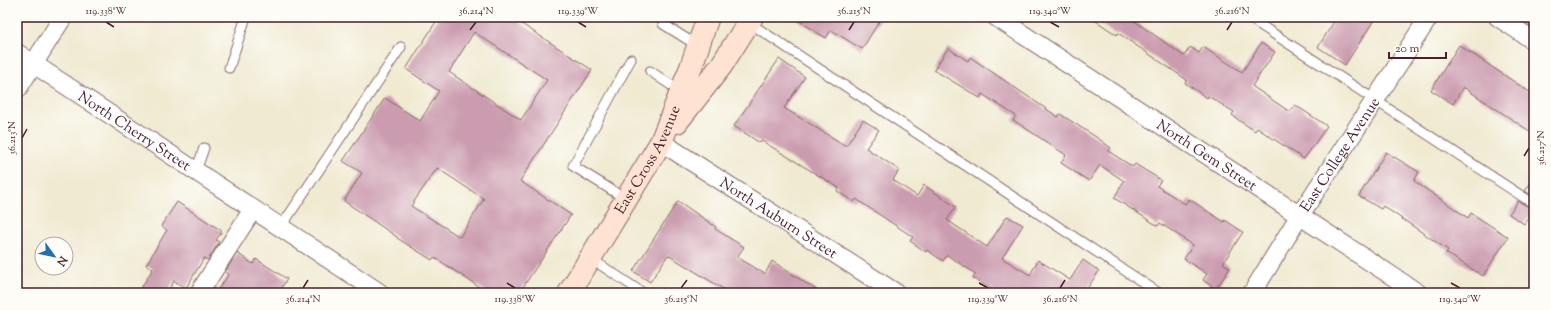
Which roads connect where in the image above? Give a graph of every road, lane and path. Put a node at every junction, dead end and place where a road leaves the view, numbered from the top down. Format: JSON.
{"nodes":[{"id":1,"x":63,"y":17,"type":"edge"},
{"id":2,"x":246,"y":17,"type":"edge"},
{"id":3,"x":708,"y":17,"type":"edge"},
{"id":4,"x":996,"y":17,"type":"edge"},
{"id":5,"x":1248,"y":17,"type":"edge"},
{"id":6,"x":1429,"y":17,"type":"edge"},
{"id":7,"x":1498,"y":17,"type":"edge"},
{"id":8,"x":750,"y":20,"type":"edge"},
{"id":9,"x":663,"y":24,"type":"dead end"},
{"id":10,"x":1534,"y":41,"type":"edge"},
{"id":11,"x":698,"y":46,"type":"junction"},
{"id":12,"x":401,"y":47,"type":"dead end"},
{"id":13,"x":17,"y":53,"type":"edge"},
{"id":14,"x":631,"y":59,"type":"dead end"},
{"id":15,"x":33,"y":64,"type":"junction"},
{"id":16,"x":229,"y":68,"type":"dead end"},
{"id":17,"x":650,"y":71,"type":"dead end"},
{"id":18,"x":17,"y":90,"type":"edge"},
{"id":19,"x":681,"y":92,"type":"junction"},
{"id":20,"x":1375,"y":100,"type":"junction"},
{"id":21,"x":661,"y":142,"type":"junction"},
{"id":22,"x":204,"y":148,"type":"dead end"},
{"id":23,"x":196,"y":172,"type":"junction"},
{"id":24,"x":626,"y":199,"type":"junction"},
{"id":25,"x":1534,"y":204,"type":"edge"},
{"id":26,"x":253,"y":209,"type":"junction"},
{"id":27,"x":1300,"y":215,"type":"junction"},
{"id":28,"x":281,"y":227,"type":"junction"},
{"id":29,"x":590,"y":258,"type":"junction"},
{"id":30,"x":199,"y":293,"type":"edge"},
{"id":31,"x":380,"y":293,"type":"edge"},
{"id":32,"x":569,"y":293,"type":"edge"},
{"id":33,"x":643,"y":293,"type":"edge"},
{"id":34,"x":896,"y":293,"type":"edge"},
{"id":35,"x":1159,"y":293,"type":"edge"},
{"id":36,"x":1252,"y":293,"type":"edge"},
{"id":37,"x":1418,"y":293,"type":"edge"}],
"edges":[{"from":1,"to":15,"type":"street"},
{"from":2,"to":16,"type":"lane"},
{"from":3,"to":11,"type":"street","name":"East Cross Avenue"},
{"from":4,"to":27,"type":"street","name":"North Gem Street"},
{"from":5,"to":20,"type":"lane"},
{"from":6,"to":20,"type":"street","name":"East College Avenue"},
{"from":7,"to":10,"type":"street"},
{"from":8,"to":21,"type":"street"},
{"from":8,"to":35,"type":"lane"},
{"from":9,"to":11,"type":"lane"},
{"from":11,"to":19,"type":"street","name":"East Cross Avenue"},
{"from":12,"to":28,"type":"lane"},
{"from":13,"to":15,"type":"street","name":"North Cherry Street"},
{"from":14,"to":24,"type":"lane"},
{"from":15,"to":18,"type":"street"},
{"from":15,"to":23,"type":"street","name":"North Cherry Street"},
{"from":17,"to":19,"type":"lane"},
{"from":19,"to":21,"type":"street","name":"East Cross Avenue"},
{"from":20,"to":25,"type":"lane"},
{"from":20,"to":27,"type":"street","name":"East College Avenue"},
{"from":21,"to":24,"type":"street","name":"East Cross Avenue"},
{"from":21,"to":34,"type":"street","name":"North Auburn Street"},
{"from":22,"to":23,"type":"lane"},
{"from":23,"to":26,"type":"street","name":"North Cherry Street"},
{"from":24,"to":29,"type":"street","name":"East Cross Avenue"},
{"from":26,"to":28,"type":"street","name":"North Cherry Street"},
{"from":26,"to":30,"type":"street"},
{"from":27,"to":36,"type":"street","name":"East College Avenue"},
{"from":27,"to":37,"type":"street","name":"North Gem Street"},
{"from":28,"to":31,"type":"street","name":"North Cherry Street"},
{"from":29,"to":32,"type":"street","name":"East Cross Avenue"},
{"from":29,"to":33,"type":"lane"}]}
